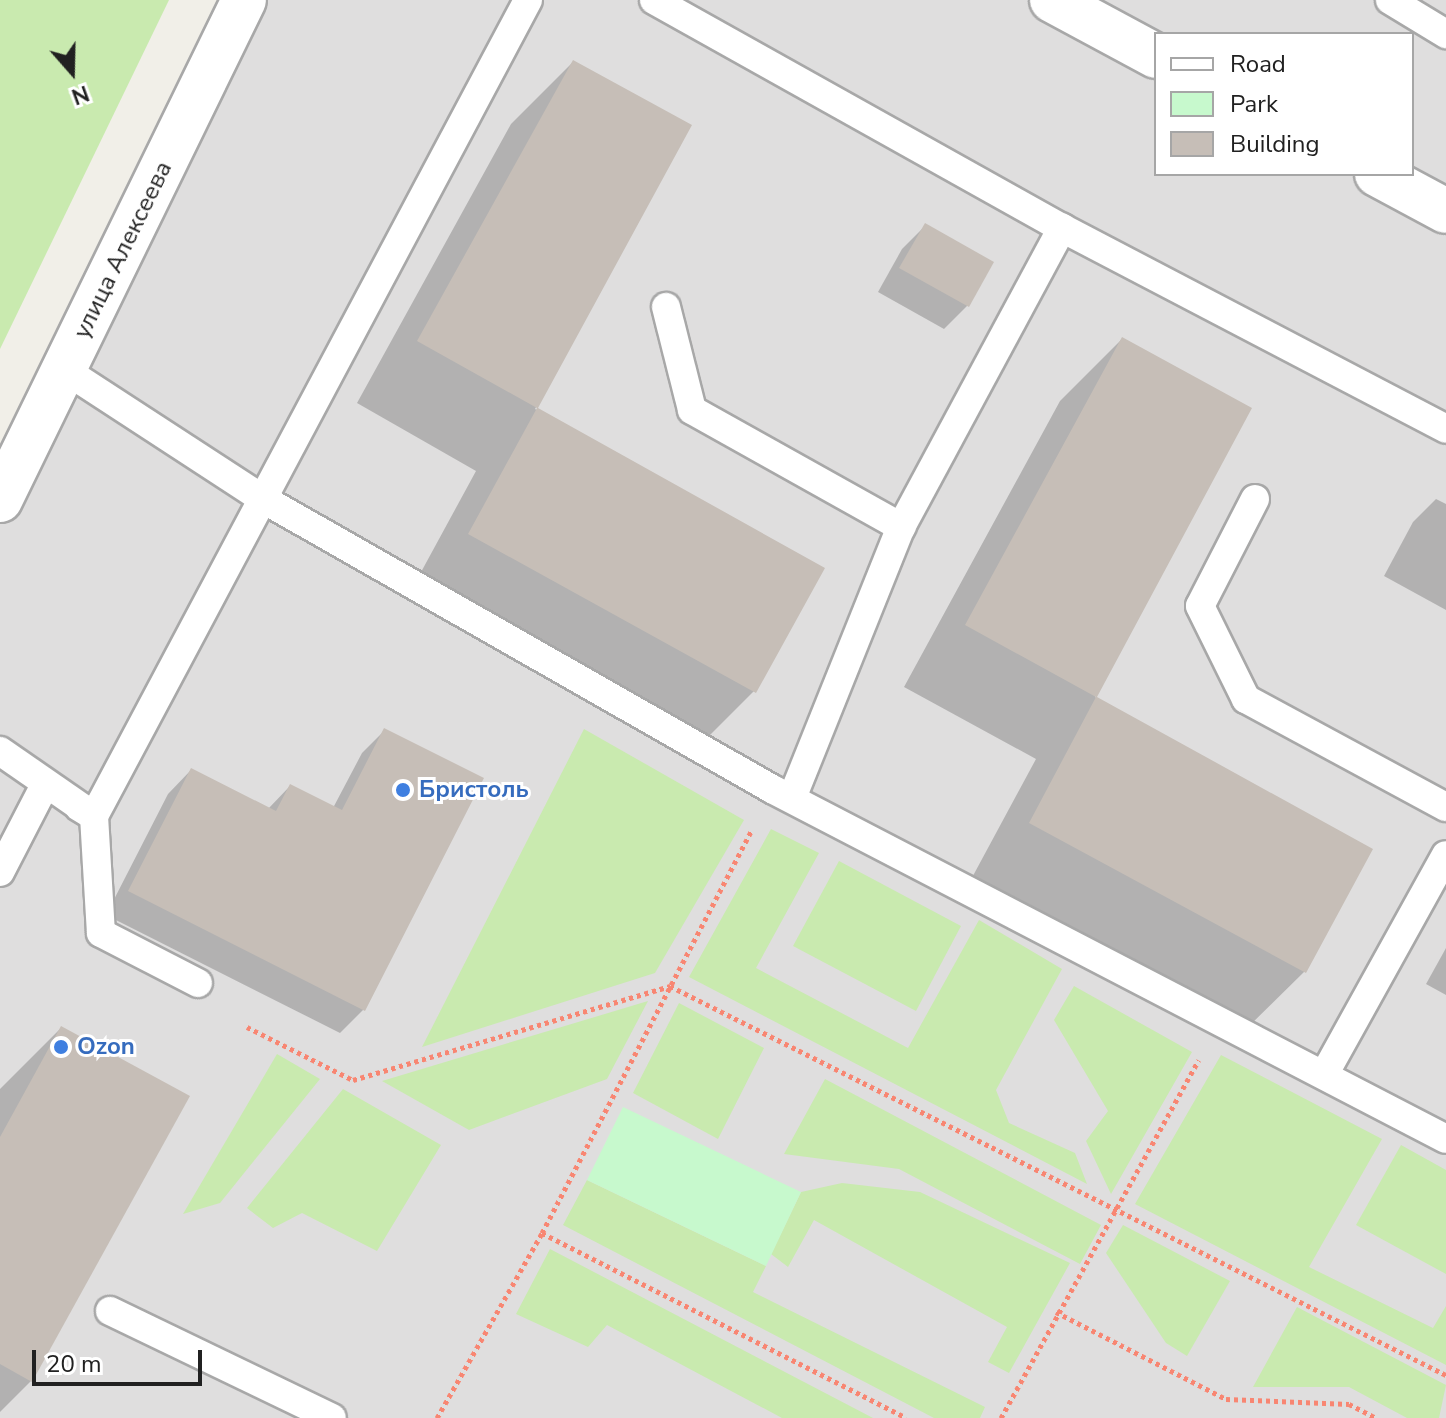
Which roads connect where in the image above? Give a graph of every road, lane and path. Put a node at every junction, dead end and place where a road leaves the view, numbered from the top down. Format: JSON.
{"nodes":[{"id":1,"x":244,"y":0,"type":"edge"},
{"id":2,"x":528,"y":0,"type":"edge"},
{"id":3,"x":654,"y":0,"type":"edge"},
{"id":4,"x":1052,"y":0,"type":"edge"},
{"id":5,"x":1390,"y":0,"type":"edge"},
{"id":6,"x":1446,"y":34,"type":"edge"},
{"id":7,"x":1154,"y":55,"type":"edge"},
{"id":8,"x":1381,"y":176,"type":"edge"},
{"id":9,"x":1446,"y":211,"type":"edge"},
{"id":10,"x":1062,"y":228,"type":"junction"},
{"id":11,"x":666,"y":307,"type":"dead end"},
{"id":12,"x":65,"y":370,"type":"junction"},
{"id":13,"x":1446,"y":429,"type":"edge"},
{"id":14,"x":263,"y":499,"type":"junction"},
{"id":15,"x":1255,"y":499,"type":"dead end"},
{"id":16,"x":0,"y":500,"type":"edge"},
{"id":17,"x":901,"y":527,"type":"junction"},
{"id":18,"x":0,"y":751,"type":"edge"},
{"id":19,"x":45,"y":785,"type":"junction"},
{"id":20,"x":782,"y":793,"type":"junction"},
{"id":21,"x":1446,"y":807,"type":"edge"},
{"id":22,"x":94,"y":816,"type":"junction"},
{"id":23,"x":1446,"y":855,"type":"edge"},
{"id":24,"x":0,"y":872,"type":"edge"},
{"id":25,"x":198,"y":983,"type":"dead end"},
{"id":26,"x":670,"y":986,"type":"junction"},
{"id":27,"x":1221,"y":1021,"type":"junction"},
{"id":28,"x":247,"y":1027,"type":"dead end"},
{"id":29,"x":1325,"y":1073,"type":"junction"},
{"id":30,"x":1446,"y":1139,"type":"edge"},
{"id":31,"x":1115,"y":1210,"type":"junction"},
{"id":32,"x":542,"y":1233,"type":"junction"},
{"id":33,"x":110,"y":1311,"type":"dead end"},
{"id":34,"x":1056,"y":1312,"type":"junction"},
{"id":35,"x":1446,"y":1375,"type":"edge"},
{"id":36,"x":332,"y":1418,"type":"edge"},
{"id":37,"x":437,"y":1418,"type":"edge"},
{"id":38,"x":906,"y":1418,"type":"edge"},
{"id":39,"x":1001,"y":1418,"type":"edge"},
{"id":40,"x":1376,"y":1418,"type":"edge"}],
"edges":[{"from":1,"to":12,"type":"street","name":"улица Алексеева"},
{"from":2,"to":14,"type":"lane"},
{"from":3,"to":10,"type":"lane"},
{"from":4,"to":7,"type":"street"},
{"from":5,"to":6,"type":"lane"},
{"from":8,"to":9,"type":"street"},
{"from":10,"to":13,"type":"lane"},
{"from":10,"to":17,"type":"lane"},
{"from":11,"to":17,"type":"lane"},
{"from":12,"to":14,"type":"lane"},
{"from":12,"to":16,"type":"street","name":"улица Алексеева"},
{"from":14,"to":20,"type":"lane"},
{"from":14,"to":22,"type":"lane"},
{"from":15,"to":21,"type":"lane"},
{"from":17,"to":20,"type":"lane"},
{"from":18,"to":19,"type":"lane"},
{"from":19,"to":22,"type":"lane"},
{"from":19,"to":24,"type":"lane"},
{"from":20,"to":26,"type":"path"},
{"from":20,"to":27,"type":"lane"},
{"from":22,"to":25,"type":"lane"},
{"from":23,"to":29,"type":"lane"},
{"from":26,"to":28,"type":"path"},
{"from":26,"to":31,"type":"path"},
{"from":26,"to":32,"type":"path"},
{"from":27,"to":29,"type":"lane"},
{"from":27,"to":31,"type":"path"},
{"from":29,"to":30,"type":"lane"},
{"from":31,"to":34,"type":"path"},
{"from":31,"to":35,"type":"path"},
{"from":32,"to":37,"type":"path"},
{"from":32,"to":38,"type":"path"},
{"from":33,"to":36,"type":"lane"},
{"from":34,"to":39,"type":"path"},
{"from":34,"to":40,"type":"path"}]}
